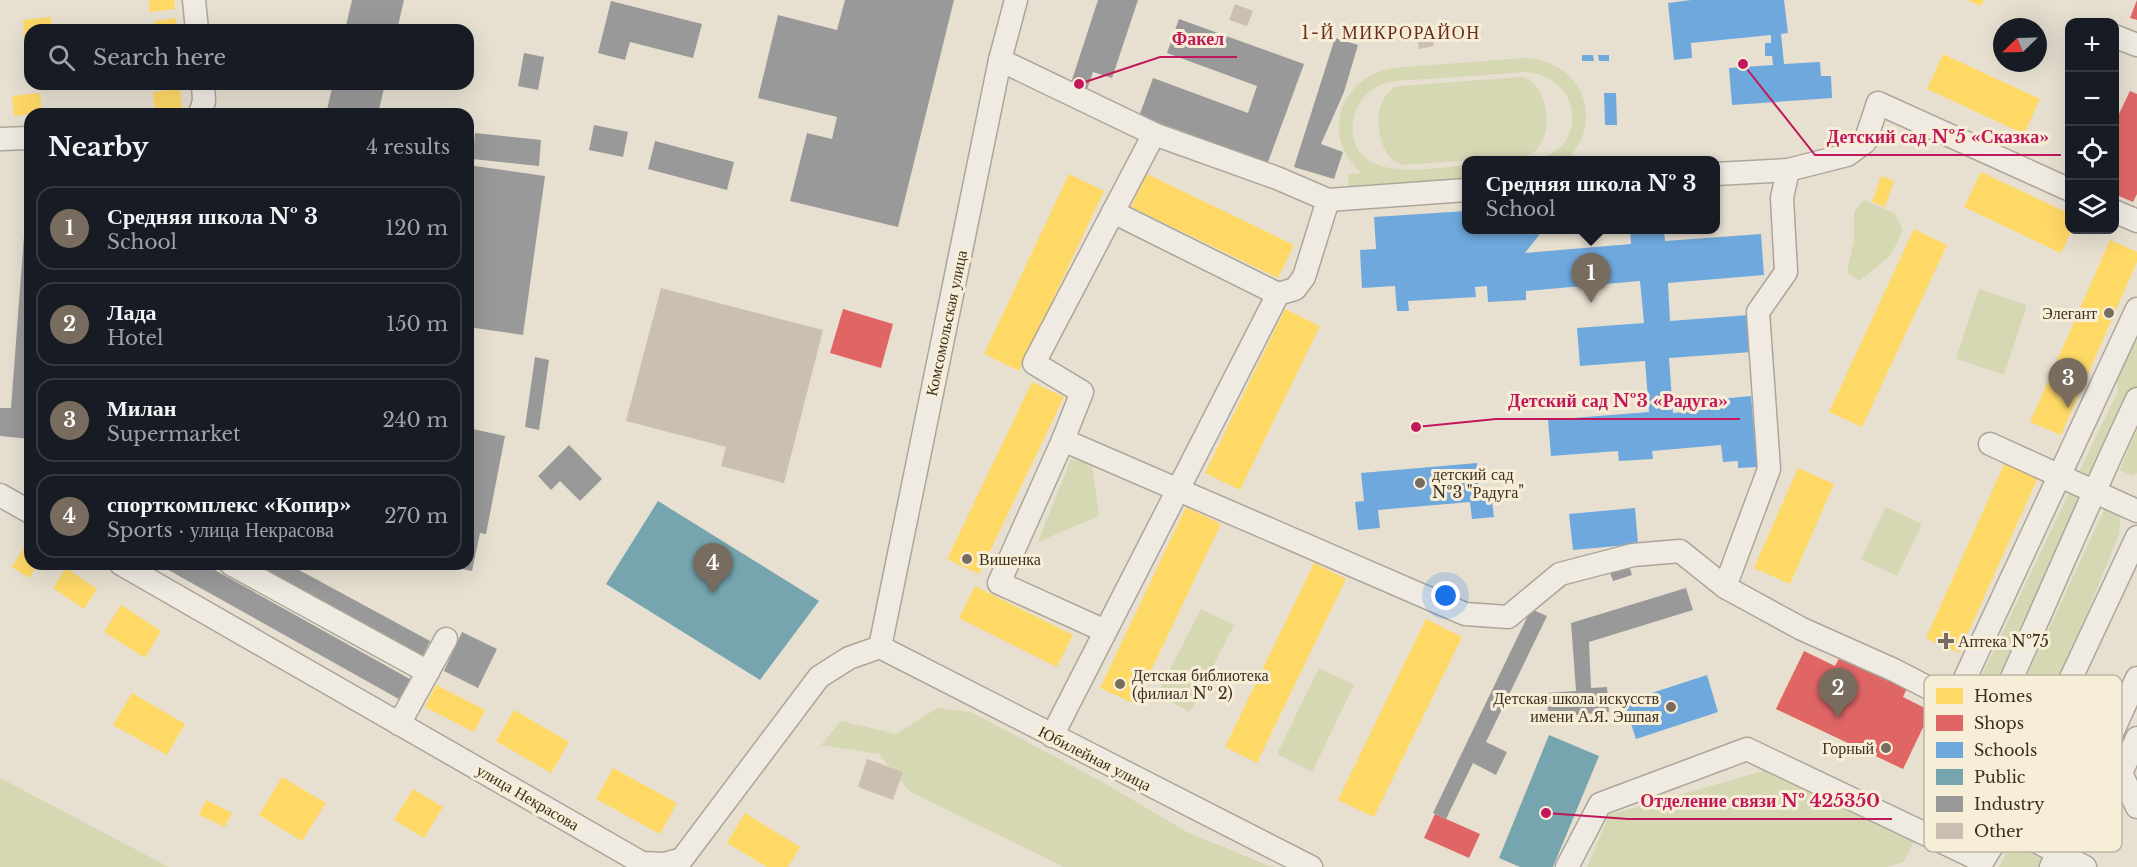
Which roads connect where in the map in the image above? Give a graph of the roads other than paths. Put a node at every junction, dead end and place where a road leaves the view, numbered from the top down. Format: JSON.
{"nodes":[{"id":1,"x":194,"y":0,"type":"edge"},
{"id":2,"x":1016,"y":0,"type":"edge"},
{"id":3,"x":196,"y":24,"type":"edge"},
{"id":4,"x":2119,"y":38,"type":"edge"},
{"id":5,"x":2137,"y":45,"type":"edge"},
{"id":6,"x":1000,"y":60,"type":"junction"},
{"id":7,"x":203,"y":90,"type":"edge"},
{"id":8,"x":202,"y":108,"type":"edge"},
{"id":9,"x":1154,"y":134,"type":"junction"},
{"id":10,"x":24,"y":138,"type":"edge"},
{"id":11,"x":0,"y":139,"type":"edge"},
{"id":12,"x":1788,"y":170,"type":"junction"},
{"id":13,"x":1720,"y":174,"type":"edge"},
{"id":14,"x":2065,"y":188,"type":"edge"},
{"id":15,"x":1462,"y":190,"type":"edge"},
{"id":16,"x":1328,"y":200,"type":"junction"},
{"id":17,"x":1113,"y":212,"type":"junction"},
{"id":18,"x":2119,"y":213,"type":"edge"},
{"id":19,"x":2137,"y":221,"type":"edge"},
{"id":20,"x":1278,"y":294,"type":"junction"},
{"id":21,"x":2137,"y":309,"type":"edge"},
{"id":22,"x":2137,"y":399,"type":"edge"},
{"id":23,"x":1062,"y":440,"type":"junction"},
{"id":24,"x":1990,"y":444,"type":"dead end"},
{"id":25,"x":2059,"y":474,"type":"junction"},
{"id":26,"x":2094,"y":489,"type":"junction"},
{"id":27,"x":1179,"y":490,"type":"junction"},
{"id":28,"x":0,"y":495,"type":"edge"},
{"id":29,"x":24,"y":509,"type":"edge"},
{"id":30,"x":2137,"y":511,"type":"edge"},
{"id":31,"x":2137,"y":537,"type":"edge"},
{"id":32,"x":242,"y":570,"type":"edge"},
{"id":33,"x":148,"y":571,"type":"edge"},
{"id":34,"x":2127,"y":584,"type":"edge"},
{"id":35,"x":1725,"y":587,"type":"junction"},
{"id":36,"x":1105,"y":631,"type":"junction"},
{"id":37,"x":447,"y":639,"type":"dead end"},
{"id":38,"x":880,"y":647,"type":"junction"},
{"id":39,"x":428,"y":672,"type":"junction"},
{"id":40,"x":1966,"y":675,"type":"edge"},
{"id":41,"x":2015,"y":675,"type":"edge"},
{"id":42,"x":2077,"y":675,"type":"edge"},
{"id":43,"x":2137,"y":678,"type":"edge"},
{"id":44,"x":1924,"y":686,"type":"edge"},
{"id":45,"x":2122,"y":711,"type":"edge"},
{"id":46,"x":399,"y":724,"type":"junction"},
{"id":47,"x":1052,"y":736,"type":"junction"},
{"id":48,"x":2137,"y":738,"type":"edge"},
{"id":49,"x":2122,"y":771,"type":"edge"},
{"id":50,"x":2122,"y":775,"type":"edge"},
{"id":51,"x":2137,"y":807,"type":"edge"},
{"id":52,"x":1924,"y":832,"type":"edge"},
{"id":53,"x":1956,"y":852,"type":"edge"},
{"id":54,"x":1984,"y":852,"type":"edge"},
{"id":55,"x":2054,"y":860,"type":"edge"},
{"id":56,"x":1974,"y":865,"type":"edge"},
{"id":57,"x":1311,"y":867,"type":"edge"},
{"id":58,"x":1567,"y":867,"type":"edge"},
{"id":59,"x":2085,"y":867,"type":"edge"}],
"edges":[{"from":1,"to":3,"type":"street"},
{"from":2,"to":6,"type":"street","name":"Комсомольская улица"},
{"from":4,"to":5,"type":"street"},
{"from":6,"to":9,"type":"street"},
{"from":6,"to":38,"type":"street","name":"Комсомольская улица"},
{"from":7,"to":8,"type":"street"},
{"from":9,"to":16,"type":"street"},
{"from":9,"to":17,"type":"street"},
{"from":10,"to":11,"type":"street"},
{"from":12,"to":13,"type":"street"},
{"from":12,"to":14,"type":"street"},
{"from":12,"to":35,"type":"street"},
{"from":15,"to":16,"type":"street"},
{"from":16,"to":20,"type":"street"},
{"from":17,"to":20,"type":"street"},
{"from":17,"to":23,"type":"street"},
{"from":18,"to":19,"type":"street"},
{"from":20,"to":27,"type":"street"},
{"from":21,"to":25,"type":"street"},
{"from":22,"to":26,"type":"street"},
{"from":23,"to":27,"type":"street"},
{"from":23,"to":36,"type":"street"},
{"from":24,"to":25,"type":"street"},
{"from":25,"to":26,"type":"street"},
{"from":25,"to":40,"type":"street"},
{"from":26,"to":30,"type":"street"},
{"from":26,"to":41,"type":"street"},
{"from":27,"to":35,"type":"street"},
{"from":27,"to":36,"type":"street"},
{"from":28,"to":29,"type":"street"},
{"from":31,"to":34,"type":"street"},
{"from":32,"to":39,"type":"street"},
{"from":33,"to":46,"type":"street","name":"улица Некрасова"},
{"from":34,"to":42,"type":"street"},
{"from":35,"to":44,"type":"street"},
{"from":36,"to":47,"type":"street"},
{"from":37,"to":39,"type":"street"},
{"from":38,"to":46,"type":"street","name":"улица Некрасова"},
{"from":38,"to":47,"type":"street","name":"Юбилейная улица"},
{"from":39,"to":46,"type":"street"},
{"from":43,"to":45,"type":"street"},
{"from":47,"to":57,"type":"street","name":"Юбилейная улица"},
{"from":48,"to":49,"type":"street"},
{"from":50,"to":51,"type":"street"},
{"from":52,"to":58,"type":"street"},
{"from":53,"to":56,"type":"street"},
{"from":54,"to":56,"type":"street"},
{"from":55,"to":59,"type":"street"}]}
